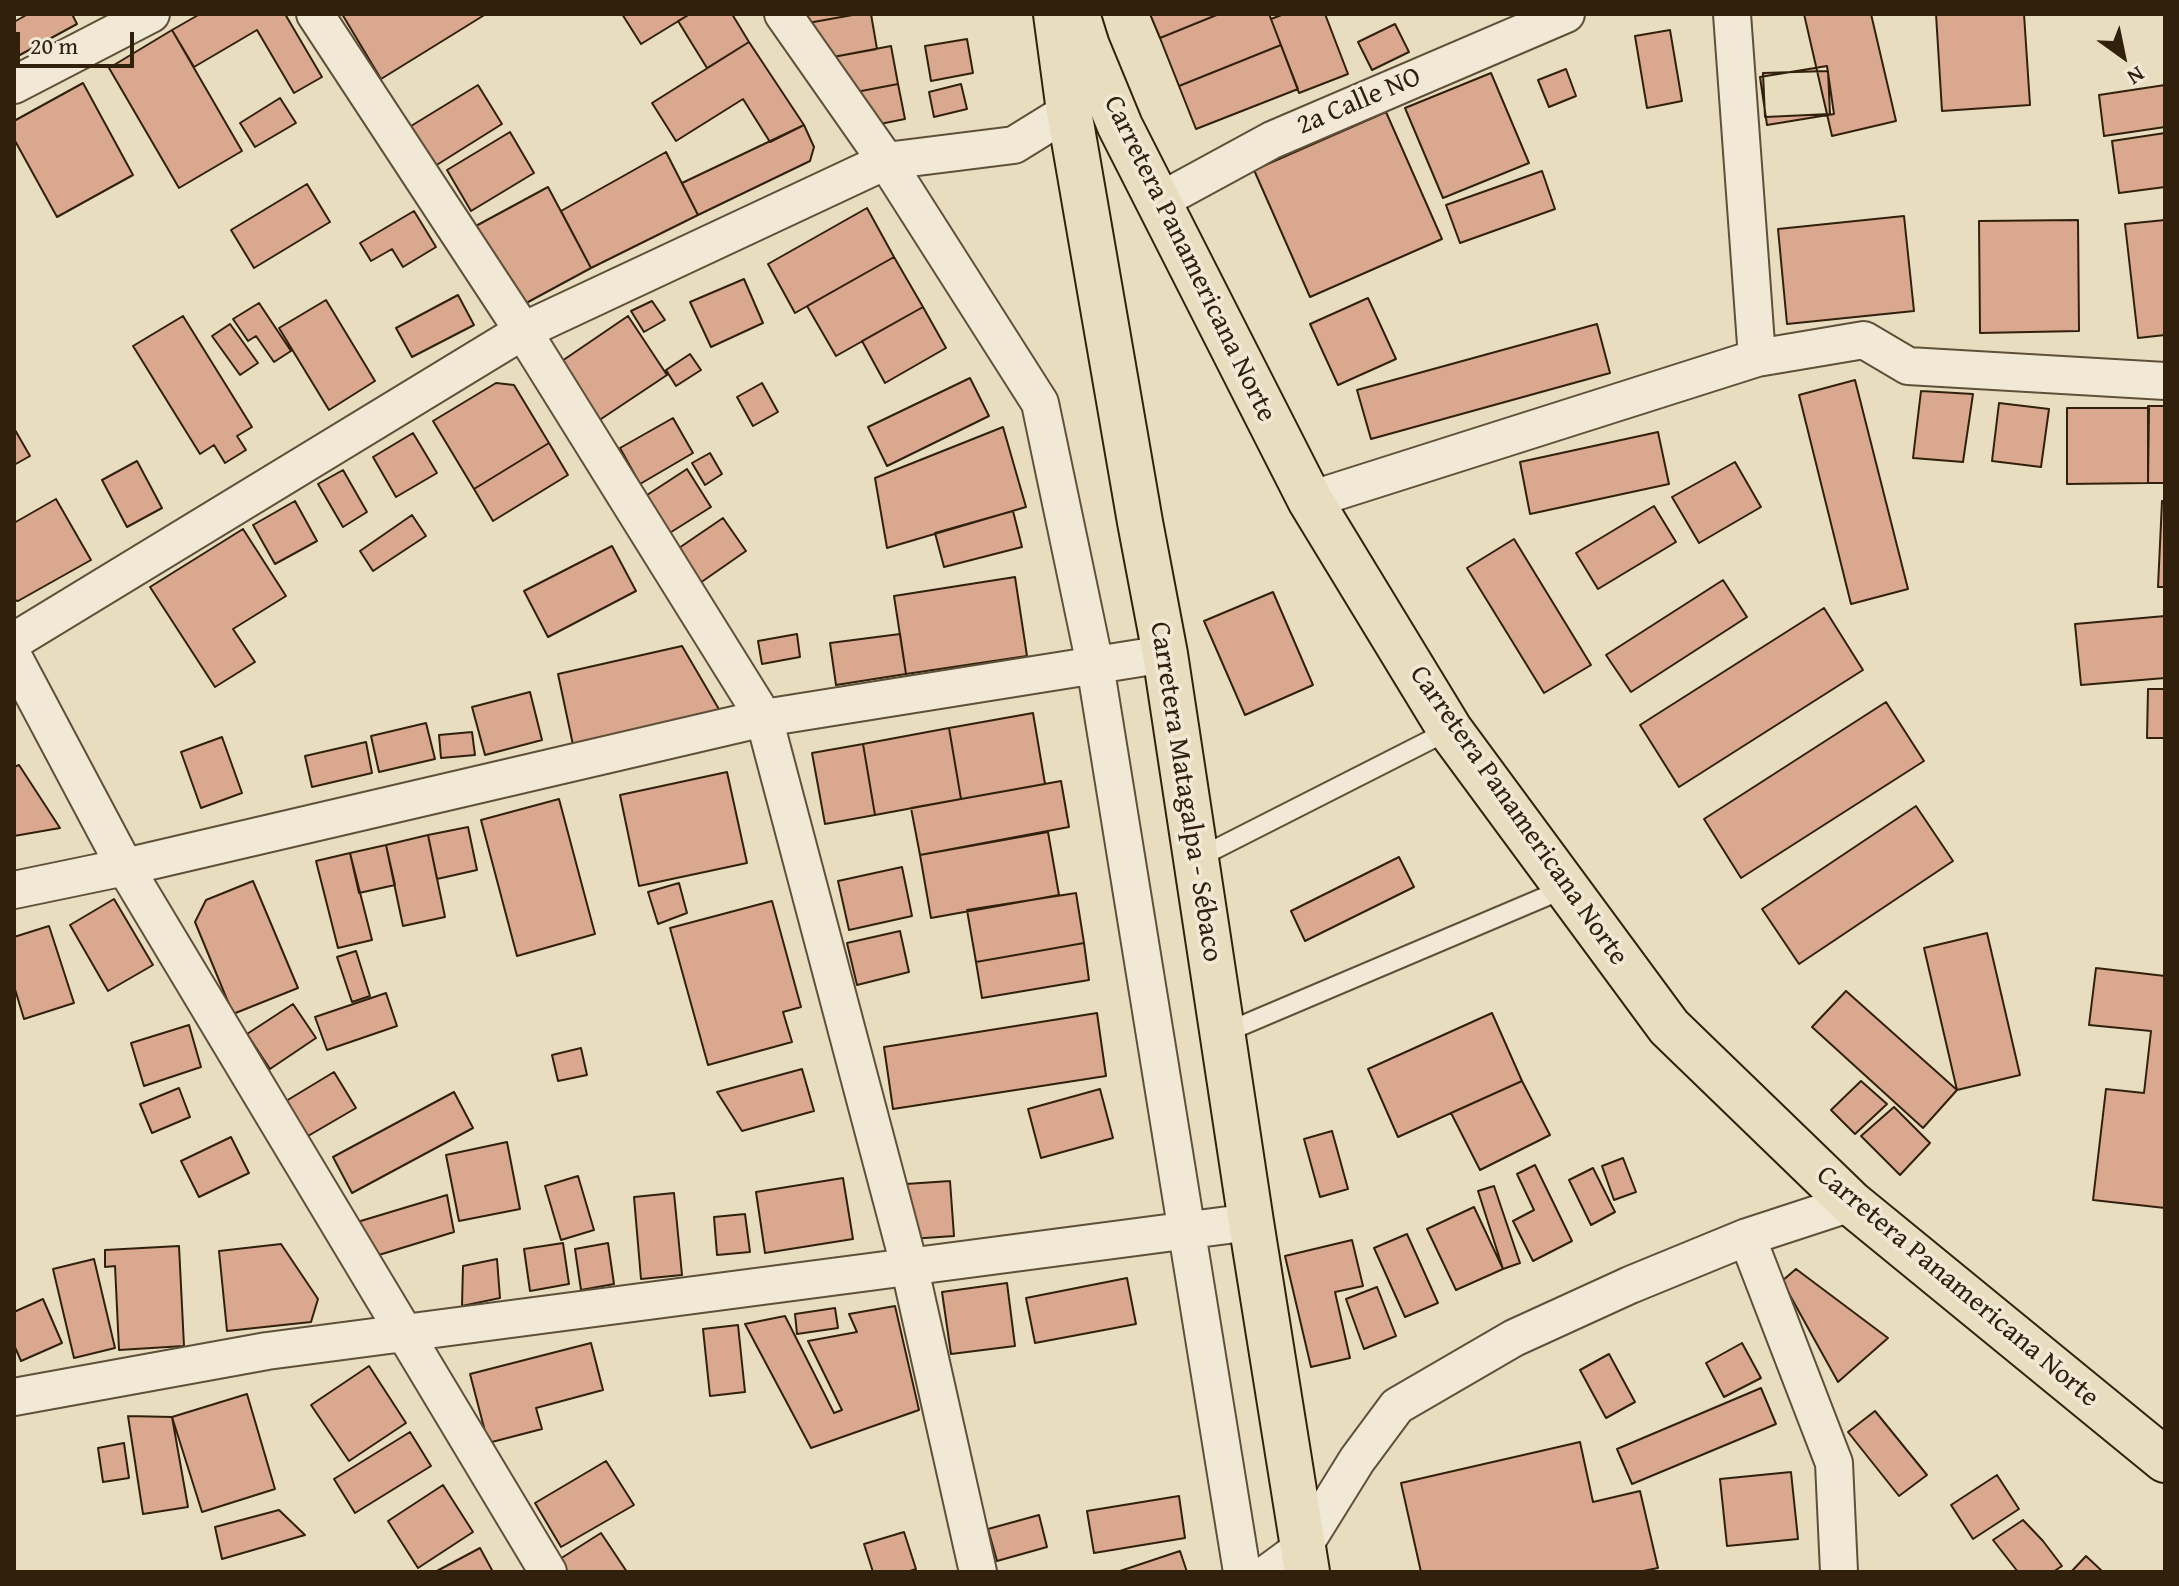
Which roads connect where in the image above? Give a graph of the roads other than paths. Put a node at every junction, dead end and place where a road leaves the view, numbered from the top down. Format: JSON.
{"nodes":[{"id":1,"x":151,"y":14,"type":"edge"},
{"id":2,"x":315,"y":14,"type":"edge"},
{"id":3,"x":783,"y":14,"type":"edge"},
{"id":4,"x":1056,"y":14,"type":"edge"},
{"id":5,"x":1077,"y":14,"type":"edge"},
{"id":6,"x":1566,"y":14,"type":"edge"},
{"id":7,"x":1732,"y":14,"type":"edge"},
{"id":8,"x":14,"y":85,"type":"edge"},
{"id":9,"x":1069,"y":111,"type":"junction"},
{"id":10,"x":886,"y":161,"type":"junction"},
{"id":11,"x":1158,"y":202,"type":"junction"},
{"id":12,"x":523,"y":331,"type":"junction"},
{"id":13,"x":1757,"y":358,"type":"junction"},
{"id":14,"x":2165,"y":381,"type":"edge"},
{"id":15,"x":1310,"y":500,"type":"junction"},
{"id":16,"x":14,"y":641,"type":"edge"},
{"id":17,"x":1165,"y":654,"type":"junction"},
{"id":18,"x":14,"y":658,"type":"edge"},
{"id":19,"x":1095,"y":665,"type":"junction"},
{"id":20,"x":764,"y":718,"type":"junction"},
{"id":21,"x":1450,"y":730,"type":"junction"},
{"id":22,"x":1196,"y":859,"type":"junction"},
{"id":23,"x":125,"y":867,"type":"junction"},
{"id":24,"x":1566,"y":888,"type":"junction"},
{"id":25,"x":14,"y":890,"type":"edge"},
{"id":26,"x":1222,"y":1034,"type":"junction"},
{"id":27,"x":1851,"y":1203,"type":"junction"},
{"id":28,"x":1251,"y":1222,"type":"junction"},
{"id":29,"x":1187,"y":1231,"type":"junction"},
{"id":30,"x":1747,"y":1237,"type":"junction"},
{"id":31,"x":909,"y":1265,"type":"junction"},
{"id":32,"x":406,"y":1332,"type":"junction"},
{"id":33,"x":14,"y":1397,"type":"edge"},
{"id":34,"x":2165,"y":1460,"type":"edge"},
{"id":35,"x":1293,"y":1564,"type":"edge"},
{"id":36,"x":548,"y":1572,"type":"edge"},
{"id":37,"x":978,"y":1572,"type":"edge"},
{"id":38,"x":1242,"y":1572,"type":"edge"},
{"id":39,"x":1839,"y":1572,"type":"edge"}],
"edges":[{"from":1,"to":8,"type":"street"},
{"from":2,"to":12,"type":"street"},
{"from":3,"to":10,"type":"street"},
{"from":4,"to":9,"type":"main road","name":"Carretera Matagalpa - Sébaco"},
{"from":5,"to":11,"type":"main road","name":"Carretera Panamericana Norte"},
{"from":6,"to":11,"type":"street","name":"2a Calle NO"},
{"from":7,"to":13,"type":"street"},
{"from":9,"to":10,"type":"street"},
{"from":9,"to":17,"type":"main road","name":"Carretera Matagalpa - Sébaco"},
{"from":10,"to":12,"type":"street"},
{"from":10,"to":19,"type":"street"},
{"from":11,"to":15,"type":"main road","name":"Carretera Panamericana Norte"},
{"from":12,"to":16,"type":"street"},
{"from":12,"to":20,"type":"street"},
{"from":13,"to":14,"type":"street"},
{"from":13,"to":15,"type":"street"},
{"from":15,"to":21,"type":"main road","name":"Carretera Panamericana Norte"},
{"from":17,"to":19,"type":"street"},
{"from":17,"to":22,"type":"main road","name":"Carretera Matagalpa - Sébaco"},
{"from":18,"to":23,"type":"street"},
{"from":19,"to":20,"type":"street"},
{"from":19,"to":29,"type":"street"},
{"from":20,"to":23,"type":"street"},
{"from":20,"to":31,"type":"street"},
{"from":21,"to":22,"type":"lane"},
{"from":21,"to":24,"type":"main road","name":"Carretera Panamericana Norte"},
{"from":22,"to":26,"type":"main road","name":"Carretera Matagalpa - Sébaco"},
{"from":23,"to":25,"type":"street"},
{"from":23,"to":32,"type":"street"},
{"from":24,"to":26,"type":"lane"},
{"from":24,"to":27,"type":"main road","name":"Carretera Panamericana Norte"},
{"from":26,"to":28,"type":"main road","name":"Carretera Matagalpa - Sébaco"},
{"from":27,"to":30,"type":"street"},
{"from":27,"to":34,"type":"main road","name":"Carretera Panamericana Norte"},
{"from":28,"to":29,"type":"street"},
{"from":28,"to":35,"type":"main road","name":"Carretera Matagalpa - Sébaco"},
{"from":29,"to":31,"type":"street"},
{"from":29,"to":38,"type":"street"},
{"from":30,"to":35,"type":"street"},
{"from":30,"to":39,"type":"street"},
{"from":31,"to":32,"type":"street"},
{"from":31,"to":37,"type":"street"},
{"from":32,"to":33,"type":"street"},
{"from":32,"to":36,"type":"street"}]}
